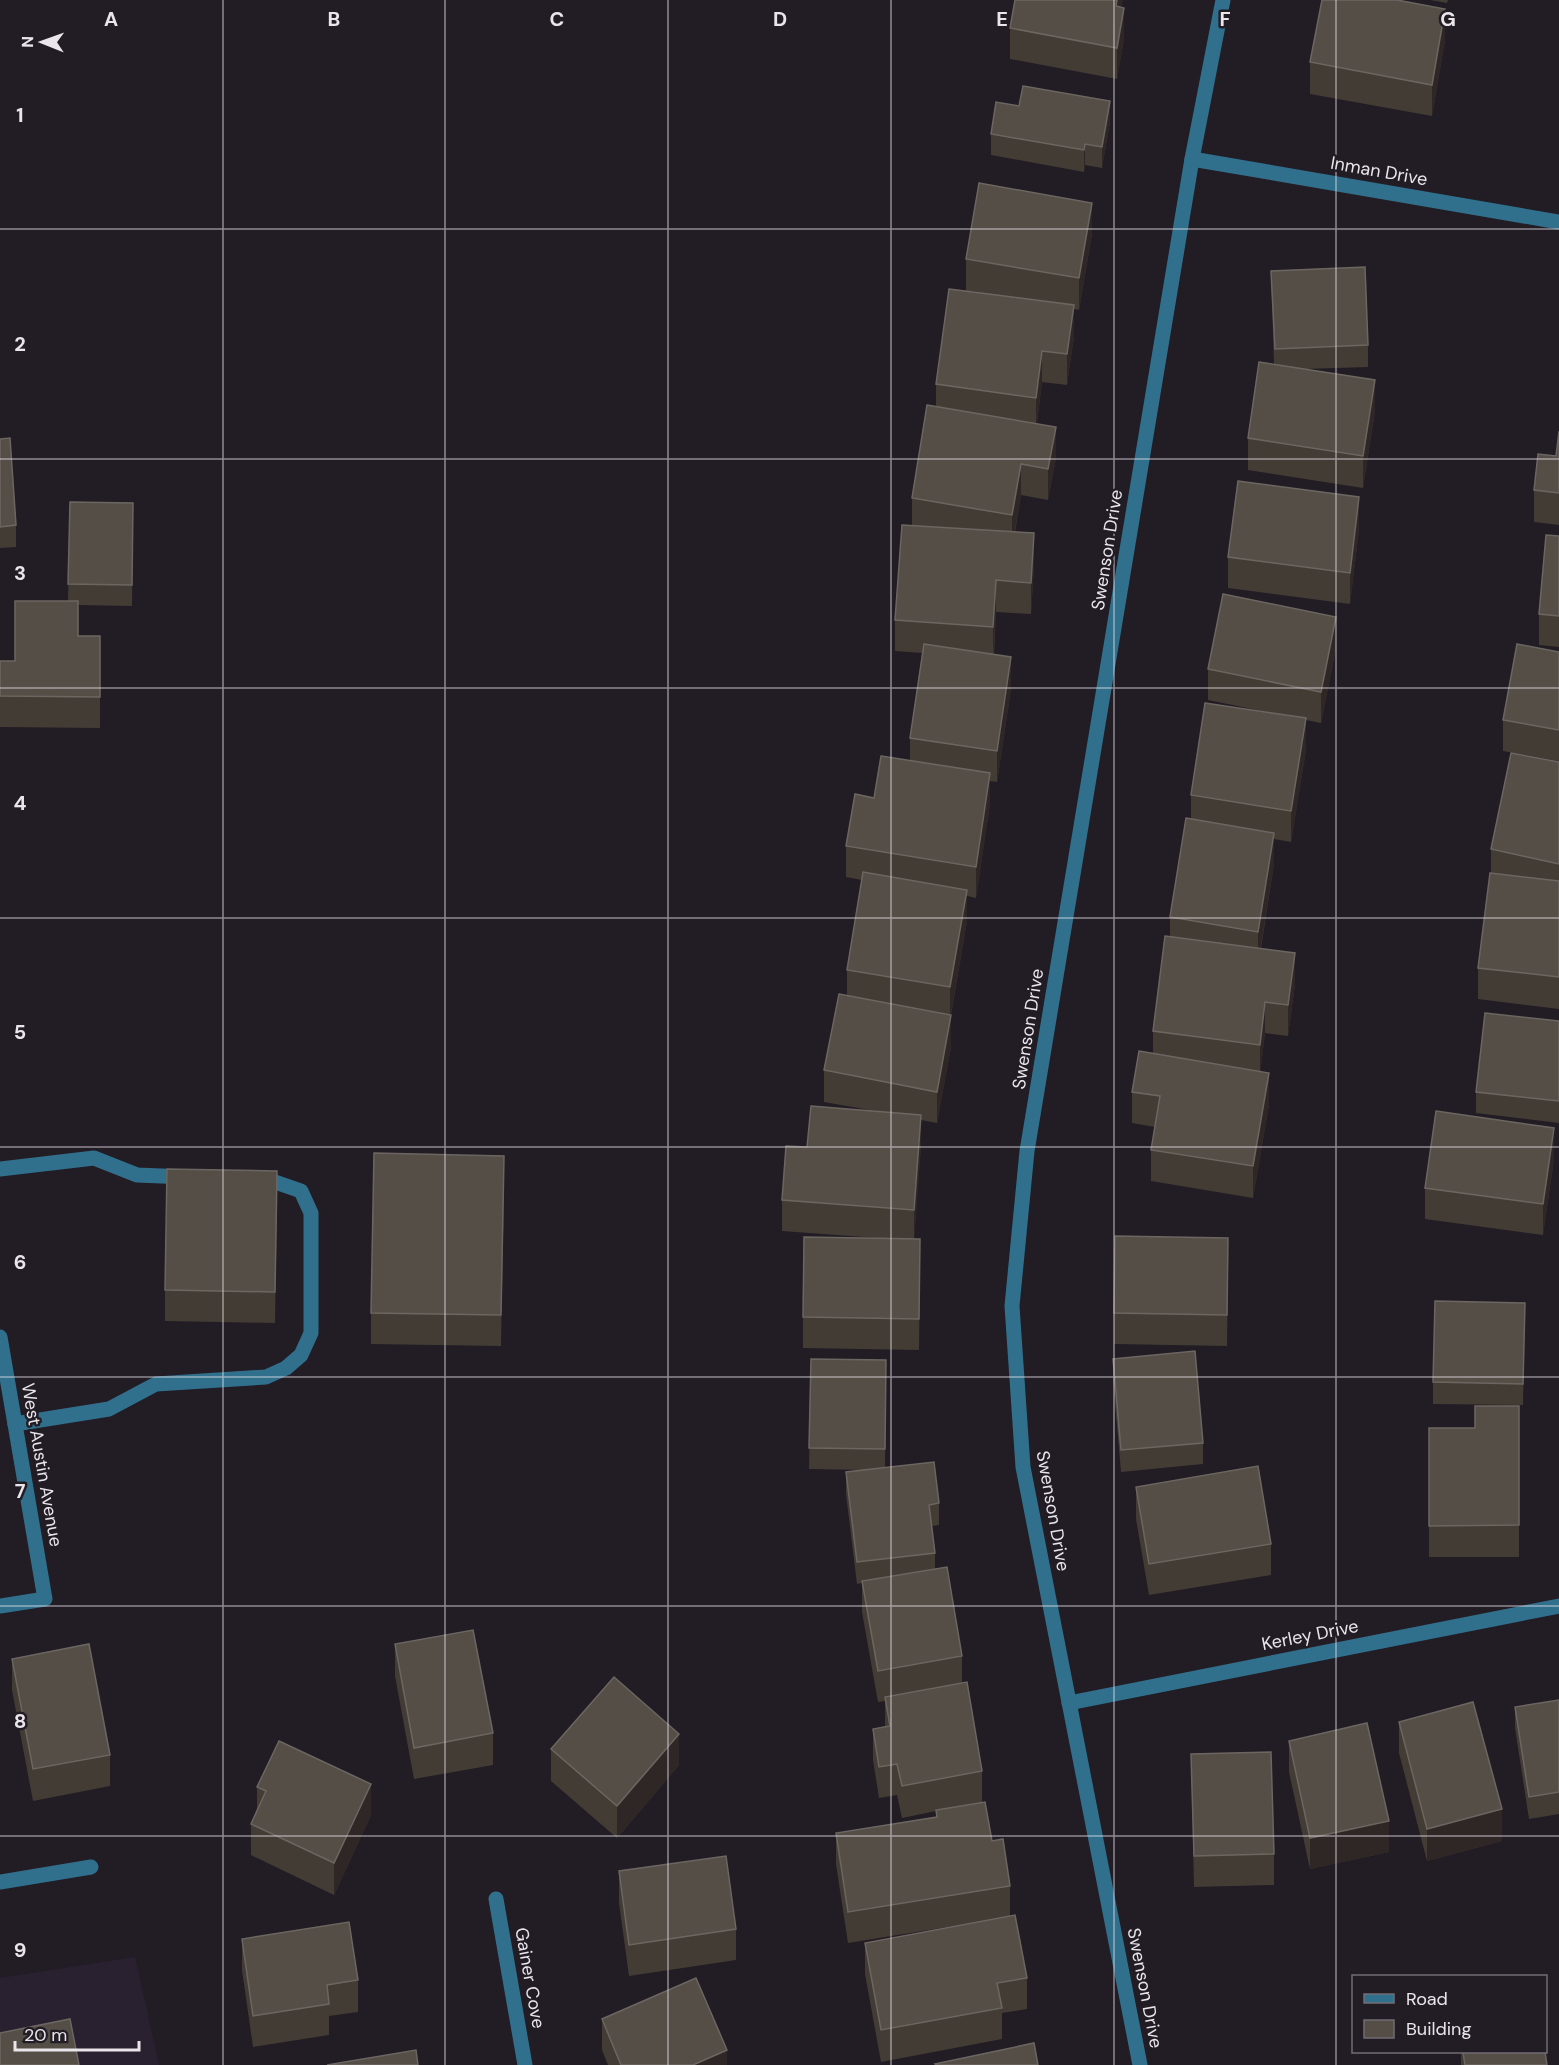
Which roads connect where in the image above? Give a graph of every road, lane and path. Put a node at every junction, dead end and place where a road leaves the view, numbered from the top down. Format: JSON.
{"nodes":[{"id":1,"x":1222,"y":0,"type":"edge"},
{"id":2,"x":1192,"y":159,"type":"junction"},
{"id":3,"x":1559,"y":222,"type":"edge"},
{"id":4,"x":0,"y":1169,"type":"edge"},
{"id":5,"x":206,"y":1178,"type":"edge"},
{"id":6,"x":240,"y":1180,"type":"edge"},
{"id":7,"x":0,"y":1337,"type":"edge"},
{"id":8,"x":15,"y":1424,"type":"junction"},
{"id":9,"x":0,"y":1606,"type":"edge"},
{"id":10,"x":1559,"y":1606,"type":"edge"},
{"id":11,"x":1069,"y":1703,"type":"junction"},
{"id":12,"x":91,"y":1867,"type":"dead end"},
{"id":13,"x":0,"y":1882,"type":"edge"},
{"id":14,"x":496,"y":1899,"type":"dead end"},
{"id":15,"x":525,"y":2065,"type":"edge"},
{"id":16,"x":1140,"y":2065,"type":"edge"}],
"edges":[{"from":1,"to":2,"type":"street","name":"Swenson Drive"},
{"from":2,"to":3,"type":"street","name":"Inman Drive"},
{"from":2,"to":11,"type":"street","name":"Swenson Drive"},
{"from":4,"to":5,"type":"street"},
{"from":6,"to":8,"type":"street"},
{"from":7,"to":8,"type":"street","name":"West Austin Avenue"},
{"from":8,"to":9,"type":"street","name":"West Austin Avenue"},
{"from":10,"to":11,"type":"street","name":"Kerley Drive"},
{"from":11,"to":16,"type":"street","name":"Swenson Drive"},
{"from":12,"to":13,"type":"street"},
{"from":14,"to":15,"type":"street","name":"Gainer Cove"}]}
